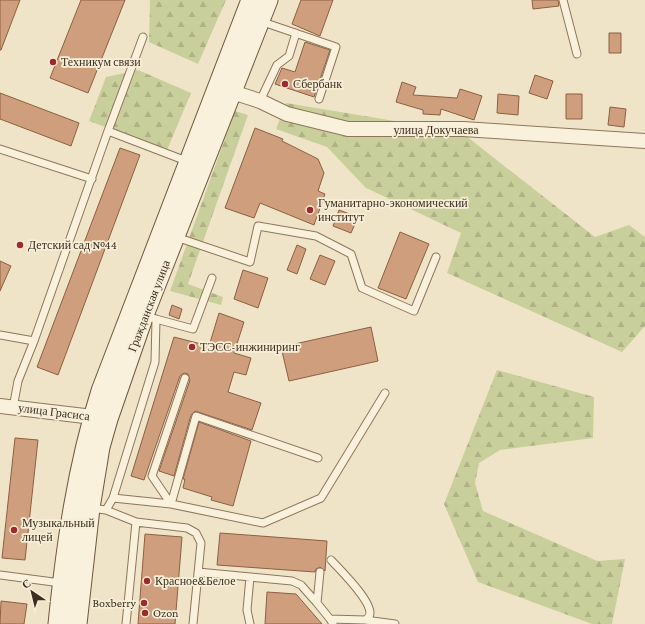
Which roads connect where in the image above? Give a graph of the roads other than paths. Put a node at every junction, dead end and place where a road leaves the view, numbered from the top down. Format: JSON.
{"nodes":[{"id":1,"x":251,"y":0,"type":"edge"},
{"id":2,"x":268,"y":0,"type":"edge"},
{"id":3,"x":563,"y":0,"type":"edge"},
{"id":4,"x":260,"y":21,"type":"junction"},
{"id":5,"x":296,"y":33,"type":"junction"},
{"id":6,"x":142,"y":37,"type":"dead end"},
{"id":7,"x":577,"y":54,"type":"dead end"},
{"id":8,"x":232,"y":92,"type":"junction"},
{"id":9,"x":319,"y":99,"type":"dead end"},
{"id":10,"x":260,"y":101,"type":"junction"},
{"id":11,"x":108,"y":132,"type":"junction"},
{"id":12,"x":645,"y":141,"type":"edge"},
{"id":13,"x":0,"y":149,"type":"edge"},
{"id":14,"x":189,"y":162,"type":"junction"},
{"id":15,"x":92,"y":179,"type":"junction"},
{"id":16,"x":175,"y":237,"type":"junction"},
{"id":17,"x":436,"y":258,"type":"dead end"},
{"id":18,"x":212,"y":278,"type":"dead end"},
{"id":19,"x":150,"y":317,"type":"junction"},
{"id":20,"x":0,"y":335,"type":"edge"},
{"id":21,"x":34,"y":341,"type":"junction"},
{"id":22,"x":185,"y":378,"type":"dead end"},
{"id":23,"x":385,"y":393,"type":"dead end"},
{"id":24,"x":7,"y":407,"type":"edge"},
{"id":25,"x":100,"y":418,"type":"junction"},
{"id":26,"x":318,"y":458,"type":"dead end"},
{"id":27,"x":113,"y":498,"type":"junction"},
{"id":28,"x":171,"y":504,"type":"junction"},
{"id":29,"x":98,"y":509,"type":"junction"},
{"id":30,"x":136,"y":522,"type":"junction"},
{"id":31,"x":331,"y":560,"type":"dead end"},
{"id":32,"x":198,"y":572,"type":"junction"},
{"id":33,"x":320,"y":572,"type":"dead end"},
{"id":34,"x":0,"y":575,"type":"edge"},
{"id":35,"x":250,"y":577,"type":"junction"},
{"id":36,"x":62,"y":583,"type":"junction"},
{"id":37,"x":317,"y":603,"type":"junction"},
{"id":38,"x":365,"y":620,"type":"junction"},
{"id":39,"x":331,"y":621,"type":"edge"},
{"id":40,"x":58,"y":624,"type":"edge"},
{"id":41,"x":77,"y":624,"type":"edge"},
{"id":42,"x":126,"y":624,"type":"edge"},
{"id":43,"x":193,"y":624,"type":"edge"},
{"id":44,"x":250,"y":624,"type":"edge"},
{"id":45,"x":395,"y":624,"type":"edge"}],
"edges":[{"from":1,"to":14,"type":"main road","name":"Гражданская улица"},
{"from":2,"to":4,"type":"main road","name":"Гражданская улица"},
{"from":3,"to":7,"type":"lane"},
{"from":4,"to":5,"type":"lane"},
{"from":4,"to":8,"type":"main road","name":"Гражданская улица"},
{"from":5,"to":9,"type":"lane"},
{"from":5,"to":10,"type":"lane"},
{"from":6,"to":11,"type":"lane"},
{"from":8,"to":10,"type":"street","name":"улица Докучаева"},
{"from":8,"to":16,"type":"main road","name":"Гражданская улица"},
{"from":10,"to":12,"type":"street","name":"улица Докучаева"},
{"from":11,"to":14,"type":"lane"},
{"from":11,"to":15,"type":"lane"},
{"from":13,"to":15,"type":"lane"},
{"from":14,"to":25,"type":"main road","name":"Гражданская улица"},
{"from":15,"to":21,"type":"lane"},
{"from":16,"to":17,"type":"lane"},
{"from":16,"to":19,"type":"main road","name":"Гражданская улица"},
{"from":18,"to":19,"type":"lane"},
{"from":19,"to":25,"type":"main road","name":"Гражданская улица"},
{"from":19,"to":27,"type":"lane"},
{"from":20,"to":21,"type":"lane"},
{"from":21,"to":24,"type":"lane"},
{"from":22,"to":28,"type":"lane"},
{"from":23,"to":28,"type":"lane"},
{"from":24,"to":25,"type":"street","name":"улица Грасиса"},
{"from":25,"to":29,"type":"main road","name":"Гражданская улица"},
{"from":25,"to":36,"type":"main road","name":"Гражданская улица"},
{"from":26,"to":28,"type":"lane"},
{"from":27,"to":28,"type":"lane"},
{"from":27,"to":29,"type":"lane"},
{"from":29,"to":30,"type":"lane"},
{"from":29,"to":41,"type":"main road","name":"Гражданская улица"},
{"from":30,"to":32,"type":"lane"},
{"from":30,"to":42,"type":"lane"},
{"from":31,"to":38,"type":"lane"},
{"from":32,"to":35,"type":"lane"},
{"from":32,"to":43,"type":"lane"},
{"from":33,"to":37,"type":"lane"},
{"from":34,"to":36,"type":"lane"},
{"from":35,"to":37,"type":"lane"},
{"from":35,"to":44,"type":"lane"},
{"from":36,"to":40,"type":"main road","name":"Гражданская улица"},
{"from":37,"to":39,"type":"lane"},
{"from":38,"to":39,"type":"lane"},
{"from":38,"to":45,"type":"lane"}]}
